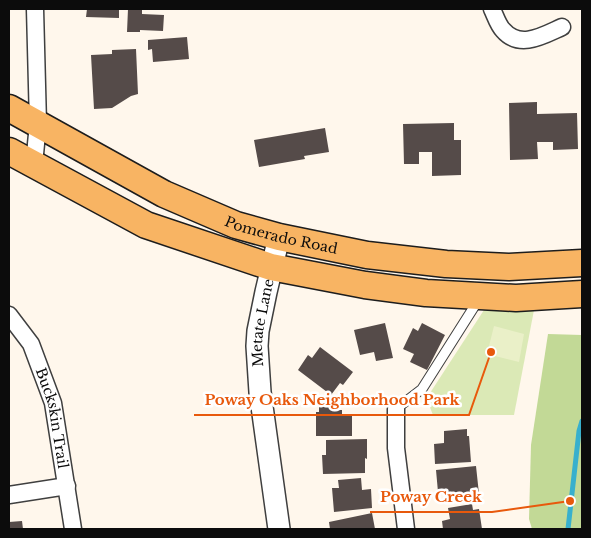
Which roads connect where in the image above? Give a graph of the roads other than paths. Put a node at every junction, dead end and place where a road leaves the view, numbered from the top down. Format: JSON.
{"nodes":[{"id":1,"x":35,"y":9,"type":"edge"},
{"id":2,"x":492,"y":9,"type":"edge"},
{"id":3,"x":562,"y":27,"type":"dead end"},
{"id":4,"x":9,"y":108,"type":"edge"},
{"id":5,"x":38,"y":124,"type":"junction"},
{"id":6,"x":9,"y":151,"type":"edge"},
{"id":7,"x":34,"y":164,"type":"junction"},
{"id":8,"x":279,"y":237,"type":"junction"},
{"id":9,"x":582,"y":263,"type":"edge"},
{"id":10,"x":271,"y":267,"type":"junction"},
{"id":11,"x":582,"y":294,"type":"edge"},
{"id":12,"x":481,"y":297,"type":"junction"},
{"id":13,"x":9,"y":316,"type":"edge"},
{"id":14,"x":396,"y":409,"type":"joint"},
{"id":15,"x":67,"y":486,"type":"junction"},
{"id":16,"x":9,"y":495,"type":"edge"},
{"id":17,"x":73,"y":529,"type":"edge"},
{"id":18,"x":279,"y":529,"type":"edge"},
{"id":19,"x":406,"y":529,"type":"edge"}],
"edges":[{"from":1,"to":5,"type":"street"},
{"from":2,"to":3,"type":"street"},
{"from":4,"to":5,"type":"main road","name":"Pomerado Road"},
{"from":5,"to":7,"type":"street"},
{"from":5,"to":8,"type":"main road","name":"Pomerado Road"},
{"from":6,"to":7,"type":"main road"},
{"from":7,"to":10,"type":"main road"},
{"from":8,"to":9,"type":"main road","name":"Pomerado Road"},
{"from":8,"to":10,"type":"street","name":"Metate Lane"},
{"from":10,"to":12,"type":"main road"},
{"from":10,"to":18,"type":"street","name":"Metate Lane"},
{"from":11,"to":12,"type":"main road"},
{"from":12,"to":14,"type":"lane"},
{"from":13,"to":15,"type":"street","name":"Buckskin Trail"},
{"from":14,"to":19,"type":"street"},
{"from":15,"to":16,"type":"street"},
{"from":15,"to":17,"type":"street","name":"Buckskin Trail"}]}
